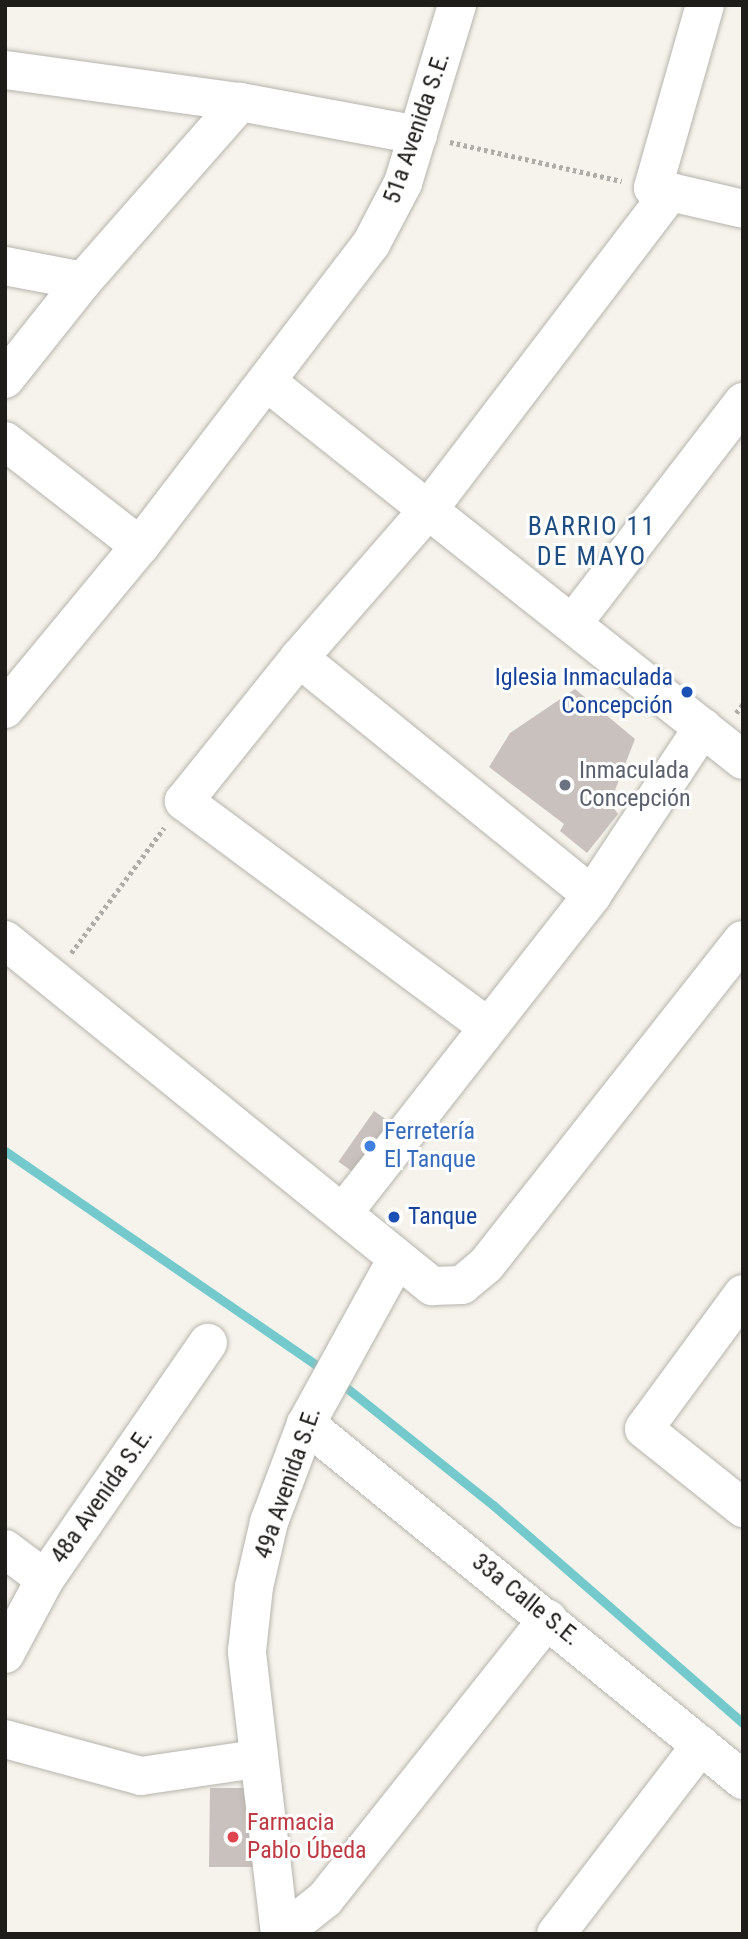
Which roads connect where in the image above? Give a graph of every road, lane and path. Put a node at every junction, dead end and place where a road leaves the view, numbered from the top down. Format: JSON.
{"nodes":[{"id":1,"x":457,"y":5,"type":"edge"},
{"id":2,"x":694,"y":8,"type":"edge"},
{"id":3,"x":5,"y":70,"type":"edge"},
{"id":4,"x":240,"y":102,"type":"junction"},
{"id":5,"x":418,"y":135,"type":"junction"},
{"id":6,"x":661,"y":190,"type":"junction"},
{"id":7,"x":743,"y":209,"type":"edge"},
{"id":8,"x":5,"y":266,"type":"edge"},
{"id":9,"x":83,"y":281,"type":"junction"},
{"id":10,"x":5,"y":379,"type":"edge"},
{"id":11,"x":267,"y":382,"type":"junction"},
{"id":12,"x":743,"y":402,"type":"edge"},
{"id":13,"x":5,"y":441,"type":"edge"},
{"id":14,"x":428,"y":510,"type":"junction"},
{"id":15,"x":140,"y":546,"type":"junction"},
{"id":16,"x":573,"y":623,"type":"junction"},
{"id":17,"x":299,"y":658,"type":"junction"},
{"id":18,"x":5,"y":709,"type":"edge"},
{"id":19,"x":703,"y":727,"type":"junction"},
{"id":20,"x":743,"y":760,"type":"edge"},
{"id":21,"x":184,"y":801,"type":"junction"},
{"id":22,"x":592,"y":895,"type":"junction"},
{"id":23,"x":5,"y":940,"type":"edge"},
{"id":24,"x":743,"y":940,"type":"edge"},
{"id":25,"x":54,"y":981,"type":"junction"},
{"id":26,"x":488,"y":1027,"type":"junction"},
{"id":27,"x":343,"y":1213,"type":"junction"},
{"id":28,"x":396,"y":1260,"type":"junction"},
{"id":29,"x":743,"y":1294,"type":"edge"},
{"id":30,"x":208,"y":1343,"type":"dead end"},
{"id":31,"x":306,"y":1424,"type":"junction"},
{"id":32,"x":743,"y":1508,"type":"edge"},
{"id":33,"x":5,"y":1549,"type":"edge"},
{"id":34,"x":45,"y":1579,"type":"junction"},
{"id":35,"x":548,"y":1619,"type":"junction"},
{"id":36,"x":5,"y":1654,"type":"edge"},
{"id":37,"x":5,"y":1739,"type":"edge"},
{"id":38,"x":701,"y":1745,"type":"junction"},
{"id":39,"x":256,"y":1759,"type":"junction"},
{"id":40,"x":743,"y":1780,"type":"edge"},
{"id":41,"x":281,"y":1934,"type":"edge"},
{"id":42,"x":556,"y":1934,"type":"edge"}],
"edges":[{"from":1,"to":5,"type":"street","name":"51a Avenida S.E."},
{"from":2,"to":6,"type":"street"},
{"from":3,"to":4,"type":"street"},
{"from":4,"to":5,"type":"street"},
{"from":4,"to":9,"type":"street"},
{"from":5,"to":6,"type":"path"},
{"from":5,"to":11,"type":"street","name":"51a Avenida S.E."},
{"from":6,"to":7,"type":"street"},
{"from":6,"to":14,"type":"street"},
{"from":8,"to":9,"type":"street"},
{"from":9,"to":10,"type":"street"},
{"from":11,"to":14,"type":"street"},
{"from":11,"to":15,"type":"street","name":"51a Avenida S.E."},
{"from":12,"to":16,"type":"street"},
{"from":13,"to":15,"type":"street"},
{"from":14,"to":16,"type":"street"},
{"from":14,"to":17,"type":"street"},
{"from":15,"to":18,"type":"street","name":"51a Avenida S.E."},
{"from":16,"to":19,"type":"street"},
{"from":17,"to":21,"type":"street"},
{"from":17,"to":22,"type":"street"},
{"from":19,"to":20,"type":"street"},
{"from":19,"to":22,"type":"street"},
{"from":21,"to":25,"type":"path"},
{"from":21,"to":26,"type":"street"},
{"from":22,"to":26,"type":"street"},
{"from":23,"to":25,"type":"street"},
{"from":24,"to":28,"type":"street"},
{"from":25,"to":27,"type":"street"},
{"from":26,"to":27,"type":"street"},
{"from":27,"to":28,"type":"street"},
{"from":28,"to":31,"type":"street","name":"49a Avenida S.E."},
{"from":29,"to":32,"type":"street"},
{"from":30,"to":34,"type":"street","name":"48a Avenida S.E."},
{"from":31,"to":35,"type":"street","name":"33a Calle S.E."},
{"from":31,"to":39,"type":"street","name":"49a Avenida S.E."},
{"from":33,"to":34,"type":"street"},
{"from":34,"to":36,"type":"street","name":"48a Avenida S.E."},
{"from":35,"to":38,"type":"street","name":"33a Calle S.E."},
{"from":35,"to":41,"type":"street"},
{"from":37,"to":39,"type":"street"},
{"from":38,"to":40,"type":"street","name":"33a Calle S.E."},
{"from":38,"to":42,"type":"street"},
{"from":39,"to":41,"type":"street","name":"49a Avenida S.E."}]}
